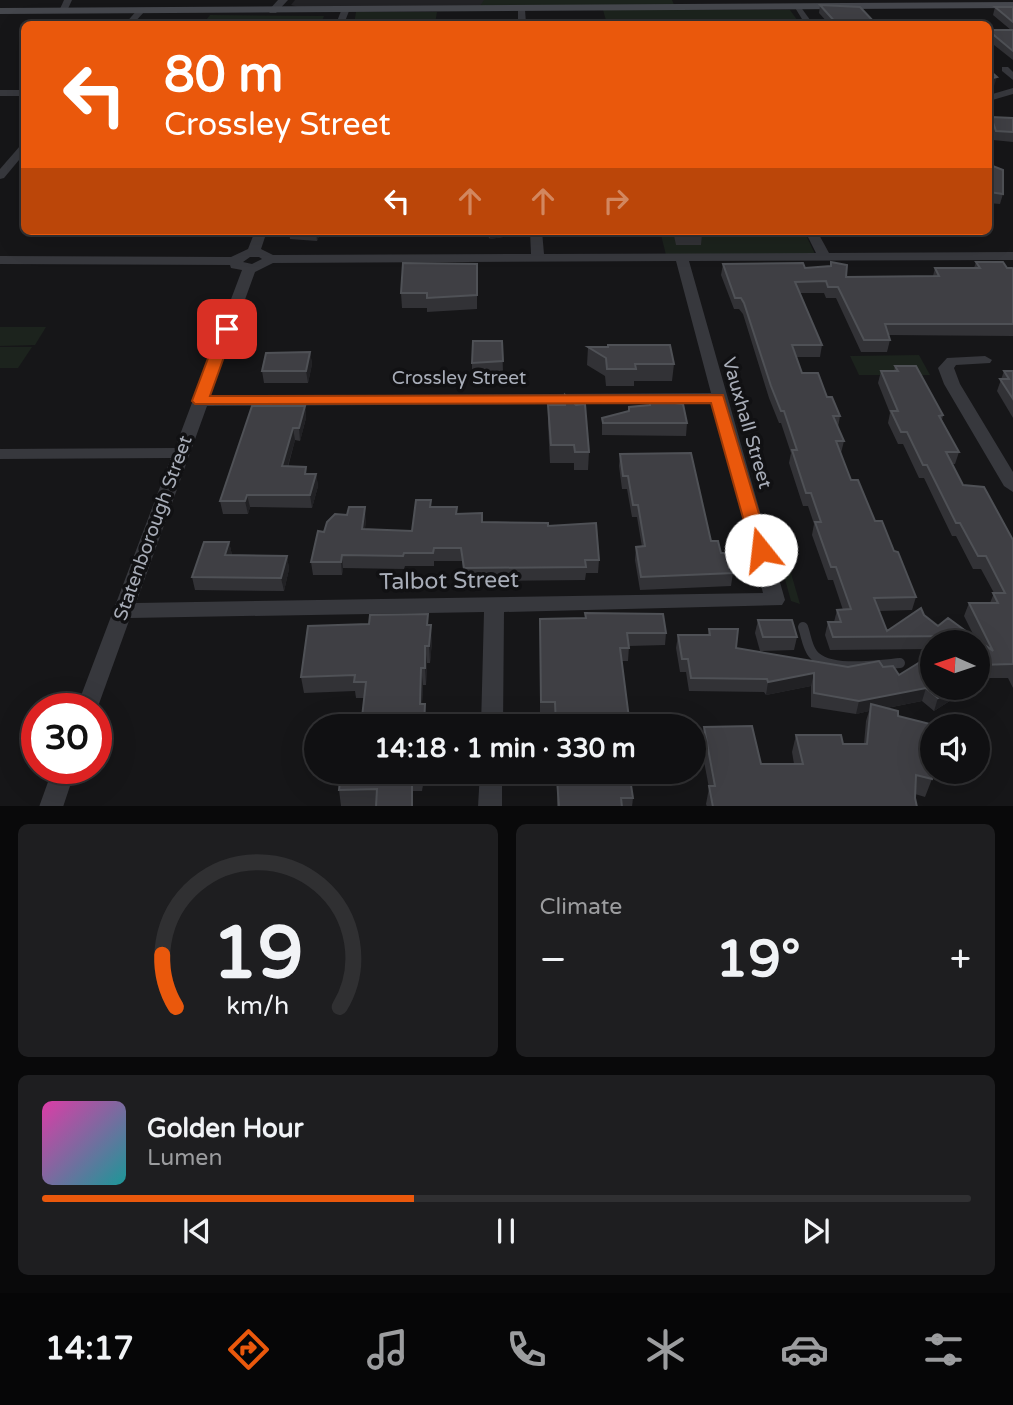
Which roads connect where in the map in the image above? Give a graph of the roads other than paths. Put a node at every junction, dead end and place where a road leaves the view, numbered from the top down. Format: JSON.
{"nodes":[{"id":1,"x":283,"y":0,"type":"edge"},
{"id":2,"x":992,"y":3,"type":"edge"},
{"id":3,"x":686,"y":4,"type":"edge"},
{"id":4,"x":838,"y":4,"type":"edge"},
{"id":5,"x":1013,"y":5,"type":"edge"},
{"id":6,"x":66,"y":6,"type":"edge"},
{"id":7,"x":797,"y":8,"type":"junction"},
{"id":8,"x":521,"y":9,"type":"junction"},
{"id":9,"x":0,"y":11,"type":"edge"},
{"id":10,"x":141,"y":11,"type":"junction"},
{"id":11,"x":273,"y":11,"type":"junction"},
{"id":12,"x":345,"y":11,"type":"junction"},
{"id":13,"x":132,"y":21,"type":"edge"},
{"id":14,"x":341,"y":21,"type":"edge"},
{"id":15,"x":522,"y":21,"type":"edge"},
{"id":16,"x":807,"y":21,"type":"edge"},
{"id":17,"x":1005,"y":69,"type":"dead end"},
{"id":18,"x":1013,"y":77,"type":"edge"},
{"id":19,"x":1013,"y":91,"type":"edge"},
{"id":20,"x":0,"y":93,"type":"edge"},
{"id":21,"x":21,"y":93,"type":"edge"},
{"id":22,"x":992,"y":97,"type":"edge"},
{"id":23,"x":21,"y":151,"type":"edge"},
{"id":24,"x":6,"y":164,"type":"edge"},
{"id":25,"x":0,"y":176,"type":"edge"},
{"id":26,"x":259,"y":235,"type":"edge"},
{"id":27,"x":536,"y":235,"type":"edge"},
{"id":28,"x":813,"y":235,"type":"edge"},
{"id":29,"x":824,"y":256,"type":"junction"},
{"id":30,"x":1013,"y":256,"type":"edge"},
{"id":31,"x":681,"y":257,"type":"junction"},
{"id":32,"x":538,"y":258,"type":"junction"},
{"id":33,"x":0,"y":260,"type":"edge"},
{"id":34,"x":246,"y":261,"type":"junction"},
{"id":35,"x":985,"y":360,"type":"dead end"},
{"id":36,"x":718,"y":398,"type":"junction"},
{"id":37,"x":200,"y":401,"type":"junction"},
{"id":38,"x":181,"y":453,"type":"junction"},
{"id":39,"x":0,"y":454,"type":"edge"},
{"id":40,"x":1013,"y":486,"type":"edge"},
{"id":41,"x":775,"y":600,"type":"joint"},
{"id":42,"x":494,"y":605,"type":"junction"},
{"id":43,"x":122,"y":611,"type":"junction"},
{"id":44,"x":803,"y":627,"type":"dead end"},
{"id":45,"x":900,"y":663,"type":"dead end"},
{"id":46,"x":93,"y":693,"type":"edge"},
{"id":47,"x":492,"y":714,"type":"edge"},
{"id":48,"x":59,"y":784,"type":"edge"},
{"id":49,"x":491,"y":784,"type":"edge"},
{"id":50,"x":51,"y":806,"type":"edge"},
{"id":51,"x":490,"y":806,"type":"edge"}],
"edges":[{"from":1,"to":11,"type":"street"},
{"from":2,"to":4,"type":"main road"},
{"from":2,"to":5,"type":"main road"},
{"from":3,"to":7,"type":"main road"},
{"from":3,"to":8,"type":"main road"},
{"from":4,"to":7,"type":"main road"},
{"from":6,"to":9,"type":"main road"},
{"from":6,"to":10,"type":"main road"},
{"from":7,"to":16,"type":"street"},
{"from":8,"to":12,"type":"main road"},
{"from":8,"to":15,"type":"street"},
{"from":10,"to":11,"type":"main road"},
{"from":10,"to":13,"type":"street"},
{"from":11,"to":12,"type":"main road"},
{"from":12,"to":14,"type":"street"},
{"from":17,"to":18,"type":"street"},
{"from":19,"to":22,"type":"street"},
{"from":20,"to":21,"type":"street"},
{"from":23,"to":24,"type":"street"},
{"from":24,"to":25,"type":"street"},
{"from":26,"to":34,"type":"street","name":"Statenborough Street"},
{"from":27,"to":32,"type":"street"},
{"from":28,"to":29,"type":"street"},
{"from":29,"to":30,"type":"street"},
{"from":29,"to":31,"type":"street"},
{"from":31,"to":32,"type":"street"},
{"from":31,"to":36,"type":"street","name":"Vauxhall Street"},
{"from":32,"to":34,"type":"street"},
{"from":33,"to":34,"type":"street"},
{"from":34,"to":37,"type":"street","name":"Statenborough Street"},
{"from":35,"to":40,"type":"street"},
{"from":36,"to":37,"type":"street","name":"Crossley Street"},
{"from":36,"to":41,"type":"street","name":"Vauxhall Street"},
{"from":37,"to":38,"type":"street","name":"Statenborough Street"},
{"from":38,"to":39,"type":"street"},
{"from":38,"to":43,"type":"street","name":"Statenborough Street"},
{"from":41,"to":42,"type":"street","name":"Talbot Street"},
{"from":42,"to":43,"type":"street","name":"Talbot Street"},
{"from":42,"to":47,"type":"street"},
{"from":43,"to":46,"type":"street","name":"Statenborough Street"},
{"from":44,"to":45,"type":"lane"},
{"from":48,"to":50,"type":"street"},
{"from":49,"to":51,"type":"street"}]}
